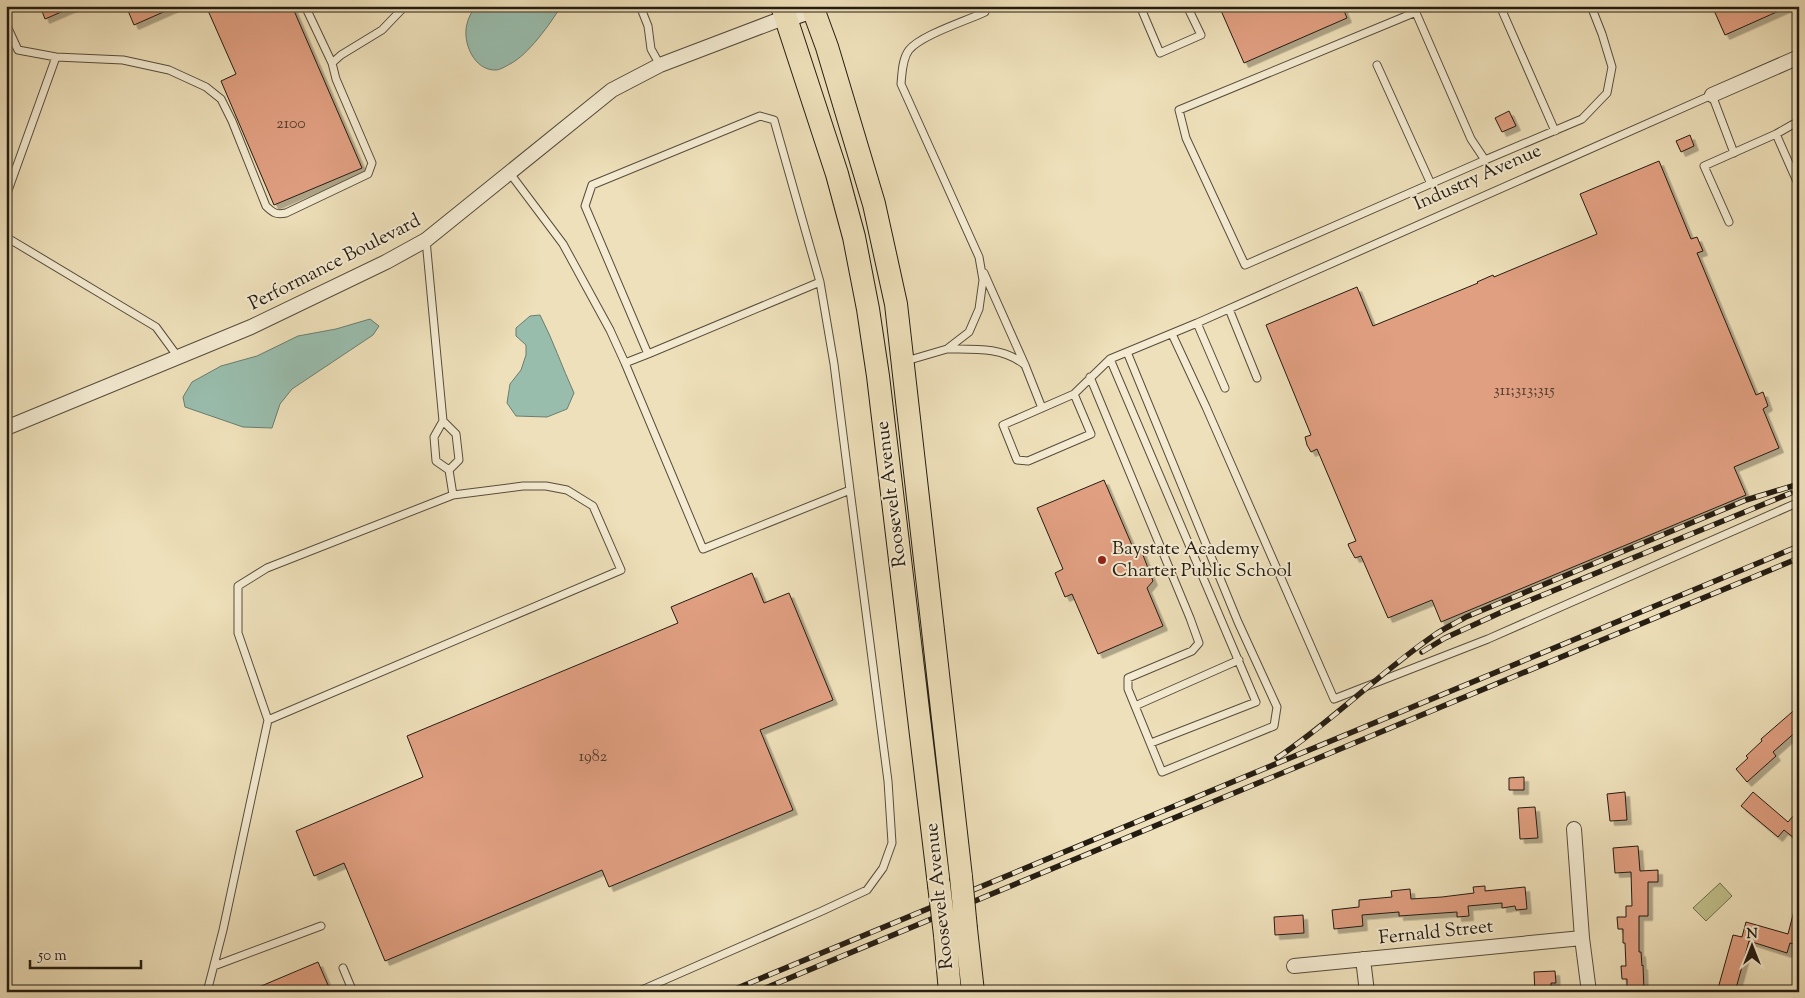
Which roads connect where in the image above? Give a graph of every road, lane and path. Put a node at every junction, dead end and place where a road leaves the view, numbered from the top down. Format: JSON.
{"nodes":[{"id":1,"x":305,"y":6,"type":"edge"},
{"id":2,"x":405,"y":6,"type":"edge"},
{"id":3,"x":640,"y":6,"type":"edge"},
{"id":4,"x":982,"y":6,"type":"edge"},
{"id":5,"x":1140,"y":6,"type":"edge"},
{"id":6,"x":1187,"y":6,"type":"edge"},
{"id":7,"x":1500,"y":6,"type":"edge"},
{"id":8,"x":1590,"y":6,"type":"edge"},
{"id":9,"x":814,"y":7,"type":"edge"},
{"id":10,"x":1414,"y":9,"type":"edge"},
{"id":11,"x":784,"y":12,"type":"edge"},
{"id":12,"x":6,"y":24,"type":"edge"},
{"id":13,"x":56,"y":57,"type":"junction"},
{"id":14,"x":1799,"y":57,"type":"edge"},
{"id":15,"x":332,"y":63,"type":"junction"},
{"id":16,"x":660,"y":65,"type":"junction"},
{"id":17,"x":1377,"y":65,"type":"dead end"},
{"id":18,"x":1712,"y":95,"type":"junction"},
{"id":19,"x":1799,"y":122,"type":"edge"},
{"id":20,"x":1555,"y":131,"type":"junction"},
{"id":21,"x":1776,"y":134,"type":"junction"},
{"id":22,"x":1734,"y":153,"type":"junction"},
{"id":23,"x":1485,"y":160,"type":"junction"},
{"id":24,"x":509,"y":172,"type":"junction"},
{"id":25,"x":1431,"y":184,"type":"junction"},
{"id":26,"x":1799,"y":186,"type":"edge"},
{"id":27,"x":6,"y":196,"type":"edge"},
{"id":28,"x":1729,"y":222,"type":"dead end"},
{"id":29,"x":6,"y":237,"type":"edge"},
{"id":30,"x":426,"y":240,"type":"junction"},
{"id":31,"x":980,"y":263,"type":"junction"},
{"id":32,"x":820,"y":282,"type":"junction"},
{"id":33,"x":1229,"y":308,"type":"junction"},
{"id":34,"x":1197,"y":322,"type":"junction"},
{"id":35,"x":1172,"y":334,"type":"junction"},
{"id":36,"x":948,"y":349,"type":"junction"},
{"id":37,"x":1127,"y":352,"type":"junction"},
{"id":38,"x":648,"y":354,"type":"junction"},
{"id":39,"x":179,"y":358,"type":"junction"},
{"id":40,"x":1110,"y":359,"type":"junction"},
{"id":41,"x":903,"y":362,"type":"junction"},
{"id":42,"x":625,"y":364,"type":"junction"},
{"id":43,"x":1025,"y":365,"type":"junction"},
{"id":44,"x":1090,"y":376,"type":"junction"},
{"id":45,"x":1257,"y":378,"type":"dead end"},
{"id":46,"x":1225,"y":388,"type":"dead end"},
{"id":47,"x":1074,"y":394,"type":"junction"},
{"id":48,"x":1042,"y":408,"type":"junction"},
{"id":49,"x":443,"y":421,"type":"junction"},
{"id":50,"x":6,"y":428,"type":"edge"},
{"id":51,"x":449,"y":470,"type":"junction"},
{"id":52,"x":850,"y":490,"type":"junction"},
{"id":53,"x":453,"y":495,"type":"junction"},
{"id":54,"x":1799,"y":502,"type":"edge"},
{"id":55,"x":1238,"y":660,"type":"junction"},
{"id":56,"x":1135,"y":706,"type":"junction"},
{"id":57,"x":268,"y":720,"type":"junction"},
{"id":58,"x":1151,"y":743,"type":"junction"},
{"id":59,"x":1574,"y":829,"type":"dead end"},
{"id":60,"x":321,"y":926,"type":"dead end"},
{"id":61,"x":955,"y":932,"type":"junction"},
{"id":62,"x":1582,"y":938,"type":"junction"},
{"id":63,"x":1363,"y":959,"type":"junction"},
{"id":64,"x":214,"y":966,"type":"junction"},
{"id":65,"x":1294,"y":966,"type":"dead end"},
{"id":66,"x":344,"y":968,"type":"dead end"},
{"id":67,"x":207,"y":992,"type":"edge"},
{"id":68,"x":353,"y":992,"type":"edge"},
{"id":69,"x":637,"y":992,"type":"edge"},
{"id":70,"x":950,"y":992,"type":"edge"},
{"id":71,"x":972,"y":992,"type":"edge"},
{"id":72,"x":1367,"y":992,"type":"edge"},
{"id":73,"x":1589,"y":992,"type":"edge"}],
"edges":[{"from":1,"to":15,"type":"lane"},
{"from":2,"to":15,"type":"lane"},
{"from":3,"to":16,"type":"lane"},
{"from":4,"to":31,"type":"lane"},
{"from":5,"to":6,"type":"lane"},
{"from":7,"to":20,"type":"lane"},
{"from":8,"to":20,"type":"lane"},
{"from":9,"to":11,"type":"street"},
{"from":9,"to":41,"type":"main road","name":"Roosevelt Avenue"},
{"from":10,"to":23,"type":"lane"},
{"from":10,"to":25,"type":"lane"},
{"from":11,"to":16,"type":"street","name":"Performance Boulevard"},
{"from":11,"to":61,"type":"main road","name":"Roosevelt Avenue","bridge":true},
{"from":12,"to":13,"type":"lane"},
{"from":13,"to":15,"type":"lane"},
{"from":13,"to":27,"type":"lane"},
{"from":14,"to":18,"type":"street","name":"Industry Avenue"},
{"from":16,"to":24,"type":"street","name":"Performance Boulevard"},
{"from":17,"to":25,"type":"lane"},
{"from":18,"to":22,"type":"lane"},
{"from":18,"to":33,"type":"lane","name":"Industry Avenue"},
{"from":19,"to":21,"type":"lane"},
{"from":20,"to":23,"type":"lane"},
{"from":21,"to":22,"type":"lane"},
{"from":21,"to":26,"type":"lane"},
{"from":22,"to":28,"type":"lane"},
{"from":23,"to":25,"type":"lane"},
{"from":24,"to":30,"type":"street","name":"Performance Boulevard"},
{"from":24,"to":42,"type":"lane"},
{"from":29,"to":39,"type":"lane"},
{"from":30,"to":39,"type":"street","name":"Performance Boulevard"},
{"from":30,"to":49,"type":"lane"},
{"from":31,"to":36,"type":"lane"},
{"from":31,"to":43,"type":"lane"},
{"from":32,"to":38,"type":"lane"},
{"from":32,"to":38,"type":"lane"},
{"from":32,"to":52,"type":"lane"},
{"from":33,"to":34,"type":"lane","name":"Industry Avenue"},
{"from":33,"to":45,"type":"lane"},
{"from":34,"to":35,"type":"lane","name":"Industry Avenue"},
{"from":34,"to":46,"type":"lane"},
{"from":35,"to":37,"type":"lane","name":"Industry Avenue"},
{"from":35,"to":54,"type":"lane"},
{"from":36,"to":41,"type":"lane"},
{"from":36,"to":43,"type":"lane"},
{"from":37,"to":40,"type":"lane","name":"Industry Avenue"},
{"from":37,"to":58,"type":"lane"},
{"from":38,"to":42,"type":"lane"},
{"from":39,"to":50,"type":"street","name":"Performance Boulevard"},
{"from":40,"to":44,"type":"lane","name":"Industry Avenue"},
{"from":40,"to":55,"type":"lane"},
{"from":41,"to":61,"type":"main road","name":"Roosevelt Avenue","bridge":true},
{"from":42,"to":52,"type":"lane"},
{"from":43,"to":48,"type":"lane"},
{"from":44,"to":47,"type":"lane","name":"Industry Avenue"},
{"from":44,"to":56,"type":"lane"},
{"from":47,"to":48,"type":"lane"},
{"from":47,"to":48,"type":"lane"},
{"from":49,"to":51,"type":"lane"},
{"from":49,"to":51,"type":"lane"},
{"from":51,"to":53,"type":"lane"},
{"from":52,"to":69,"type":"lane"},
{"from":53,"to":57,"type":"lane"},
{"from":53,"to":57,"type":"lane"},
{"from":55,"to":56,"type":"lane"},
{"from":55,"to":58,"type":"lane"},
{"from":56,"to":58,"type":"lane"},
{"from":57,"to":64,"type":"lane"},
{"from":59,"to":62,"type":"street"},
{"from":60,"to":64,"type":"lane"},
{"from":61,"to":70,"type":"main road","name":"Roosevelt Avenue"},
{"from":61,"to":71,"type":"main road","name":"Roosevelt Avenue"},
{"from":62,"to":63,"type":"street","name":"Fernald Street"},
{"from":62,"to":73,"type":"street"},
{"from":63,"to":65,"type":"street","name":"Fernald Street"},
{"from":63,"to":72,"type":"street"},
{"from":64,"to":67,"type":"lane"},
{"from":66,"to":68,"type":"lane"}]}
